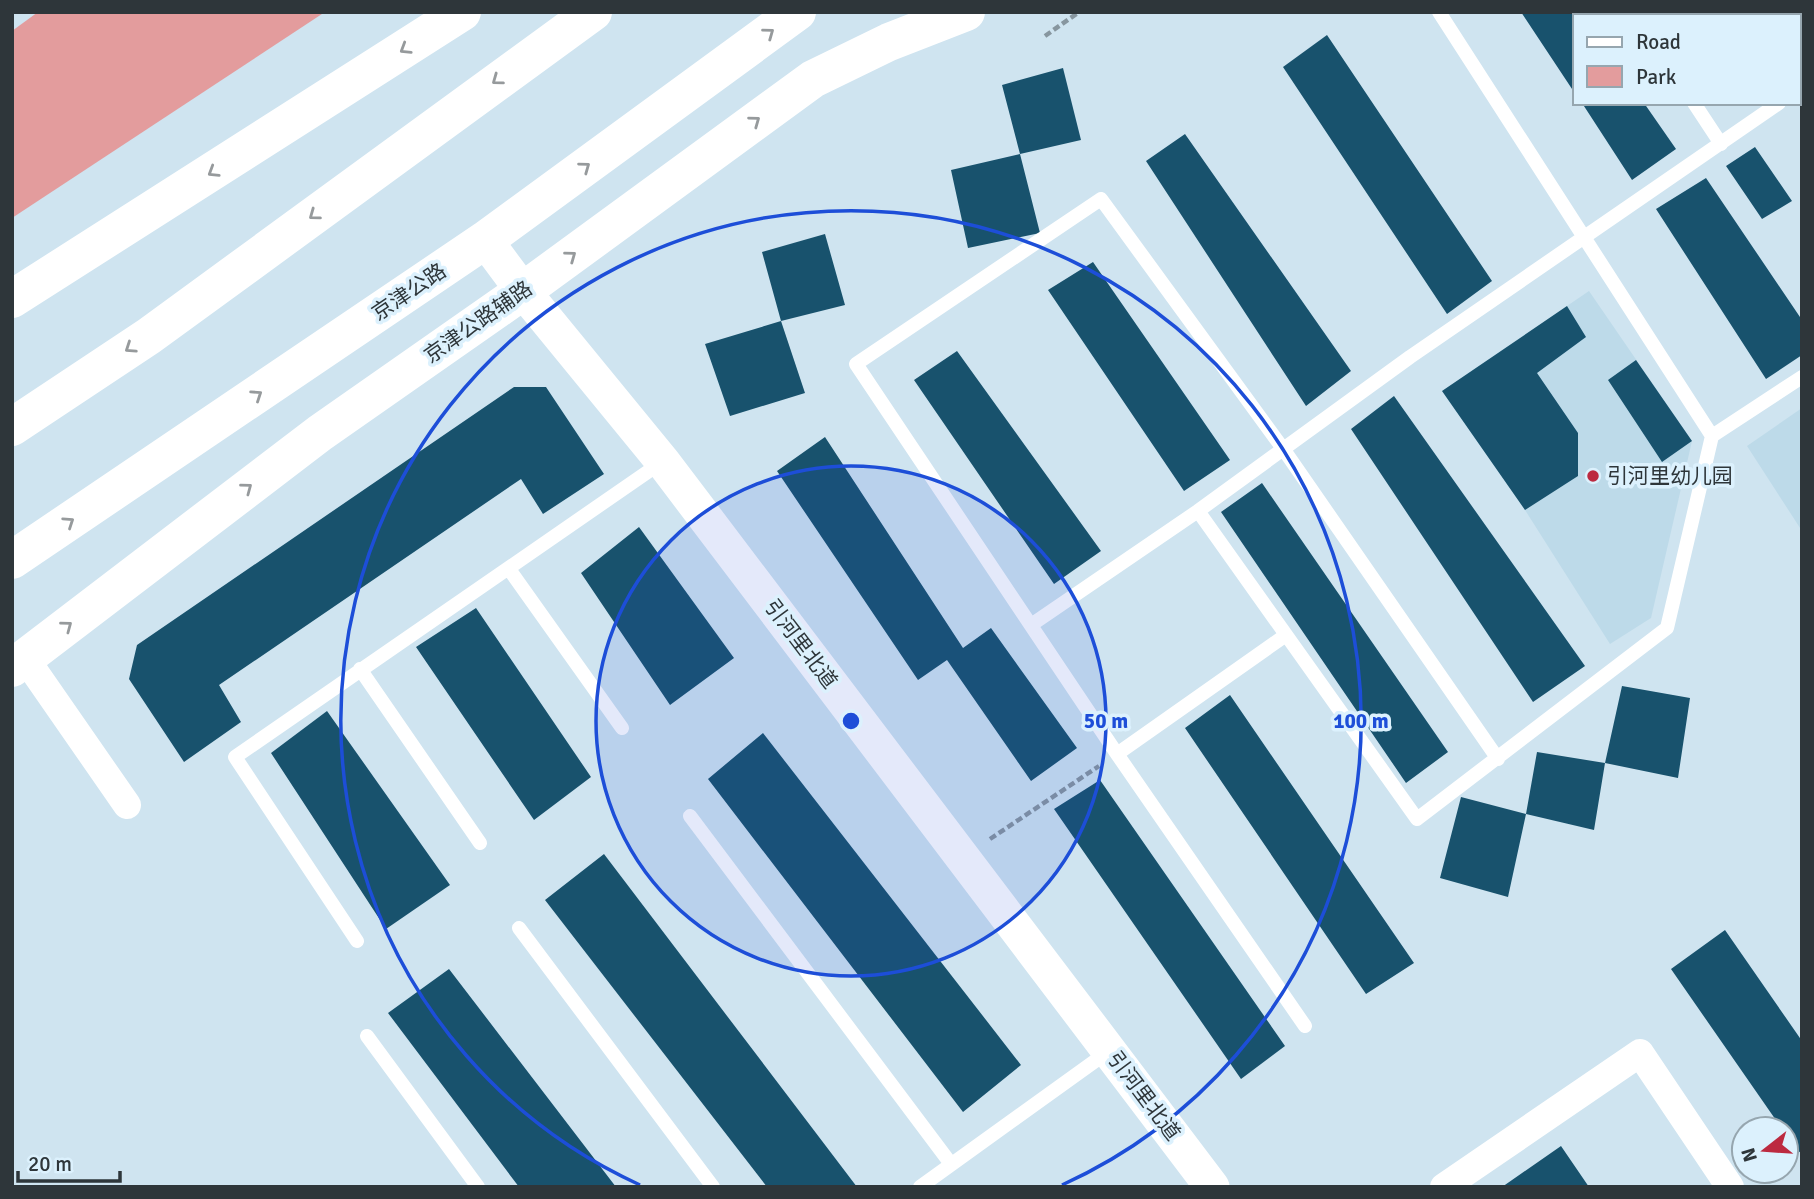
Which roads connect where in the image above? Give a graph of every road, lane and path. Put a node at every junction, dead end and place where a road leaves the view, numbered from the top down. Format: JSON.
{"nodes":[{"id":1,"x":462,"y":12,"type":"edge"},
{"id":2,"x":566,"y":12,"type":"edge"},
{"id":3,"x":593,"y":12,"type":"edge"},
{"id":4,"x":797,"y":12,"type":"edge"},
{"id":5,"x":966,"y":12,"type":"edge"},
{"id":6,"x":1079,"y":12,"type":"edge"},
{"id":7,"x":1439,"y":12,"type":"edge"},
{"id":8,"x":1045,"y":36,"type":"dead end"},
{"id":9,"x":545,"y":45,"type":"junction"},
{"id":10,"x":1695,"y":105,"type":"edge"},
{"id":11,"x":1776,"y":105,"type":"edge"},
{"id":12,"x":1721,"y":144,"type":"junction"},
{"id":13,"x":1585,"y":238,"type":"junction"},
{"id":14,"x":485,"y":240,"type":"junction"},
{"id":15,"x":523,"y":291,"type":"junction"},
{"id":16,"x":12,"y":299,"type":"edge"},
{"id":17,"x":1802,"y":377,"type":"edge"},
{"id":18,"x":12,"y":427,"type":"edge"},
{"id":19,"x":1712,"y":436,"type":"junction"},
{"id":20,"x":1284,"y":450,"type":"junction"},
{"id":21,"x":663,"y":462,"type":"junction"},
{"id":22,"x":1198,"y":511,"type":"junction"},
{"id":23,"x":12,"y":560,"type":"edge"},
{"id":24,"x":509,"y":569,"type":"junction"},
{"id":25,"x":1031,"y":625,"type":"junction"},
{"id":26,"x":1286,"y":635,"type":"junction"},
{"id":27,"x":19,"y":663,"type":"edge"},
{"id":28,"x":360,"y":669,"type":"junction"},
{"id":29,"x":622,"y":728,"type":"dead end"},
{"id":30,"x":1117,"y":754,"type":"junction"},
{"id":31,"x":1498,"y":759,"type":"junction"},
{"id":32,"x":127,"y":805,"type":"dead end"},
{"id":33,"x":690,"y":816,"type":"dead end"},
{"id":34,"x":480,"y":843,"type":"dead end"},
{"id":35,"x":963,"y":857,"type":"junction"},
{"id":36,"x":519,"y":928,"type":"dead end"},
{"id":37,"x":356,"y":941,"type":"dead end"},
{"id":38,"x":1305,"y":1026,"type":"dead end"},
{"id":39,"x":367,"y":1036,"type":"dead end"},
{"id":40,"x":1110,"y":1050,"type":"junction"},
{"id":41,"x":951,"y":1164,"type":"junction"},
{"id":42,"x":478,"y":1187,"type":"edge"},
{"id":43,"x":713,"y":1187,"type":"edge"},
{"id":44,"x":920,"y":1187,"type":"edge"},
{"id":45,"x":1212,"y":1187,"type":"edge"},
{"id":46,"x":1444,"y":1187,"type":"edge"},
{"id":47,"x":1730,"y":1187,"type":"edge"}],
"edges":[{"from":1,"to":16,"type":"main road","one_way":true},
{"from":2,"to":9,"type":"street"},
{"from":3,"to":9,"type":"main road"},
{"from":14,"to":4,"type":"main road","name":"京津公路","one_way":true},
{"from":15,"to":5,"type":"main road","name":"京津公路辅路","one_way":true},
{"from":6,"to":8,"type":"path"},
{"from":7,"to":13,"type":"lane"},
{"from":9,"to":18,"type":"main road","one_way":true},
{"from":10,"to":12,"type":"lane"},
{"from":11,"to":12,"type":"lane"},
{"from":12,"to":13,"type":"lane"},
{"from":13,"to":19,"type":"lane"},
{"from":13,"to":20,"type":"lane"},
{"from":14,"to":15,"type":"street","name":"引河里北道"},
{"from":23,"to":14,"type":"main road","name":"京津公路","one_way":true},
{"from":15,"to":21,"type":"street","name":"引河里北道"},
{"from":27,"to":15,"type":"main road","name":"京津公路辅路","one_way":true},
{"from":17,"to":19,"type":"lane"},
{"from":19,"to":31,"type":"lane"},
{"from":20,"to":22,"type":"lane"},
{"from":20,"to":25,"type":"lane"},
{"from":20,"to":31,"type":"lane"},
{"from":21,"to":24,"type":"lane"},
{"from":21,"to":35,"type":"street","name":"引河里北道"},
{"from":22,"to":25,"type":"lane"},
{"from":22,"to":26,"type":"lane"},
{"from":24,"to":28,"type":"lane"},
{"from":24,"to":29,"type":"lane"},
{"from":25,"to":30,"type":"lane"},
{"from":26,"to":30,"type":"lane"},
{"from":26,"to":31,"type":"lane"},
{"from":27,"to":32,"type":"street"},
{"from":28,"to":34,"type":"lane"},
{"from":28,"to":37,"type":"lane"},
{"from":30,"to":35,"type":"path"},
{"from":30,"to":38,"type":"lane"},
{"from":33,"to":41,"type":"lane"},
{"from":35,"to":40,"type":"street","name":"引河里北道"},
{"from":36,"to":43,"type":"lane"},
{"from":39,"to":42,"type":"lane"},
{"from":40,"to":41,"type":"lane"},
{"from":40,"to":45,"type":"street","name":"引河里北道"},
{"from":41,"to":44,"type":"lane"},
{"from":46,"to":47,"type":"street"}]}
